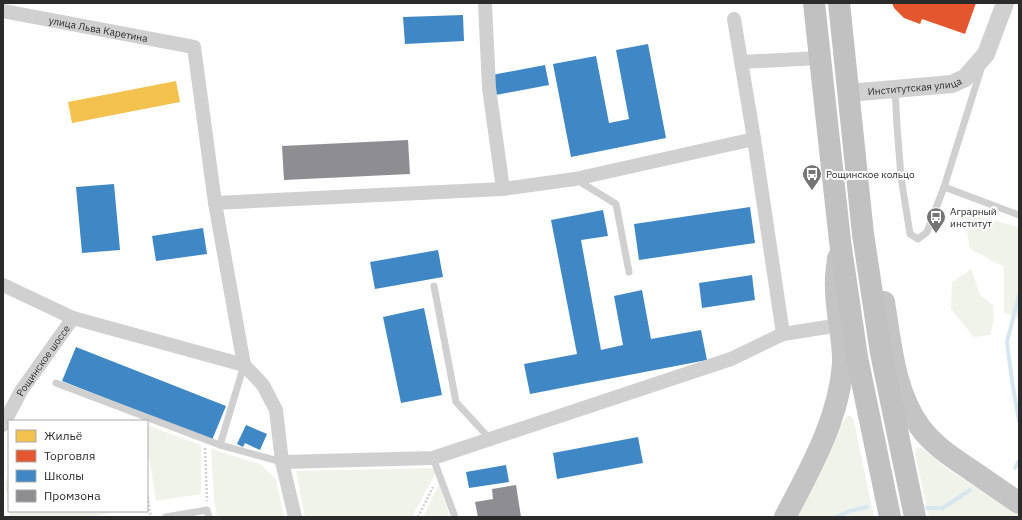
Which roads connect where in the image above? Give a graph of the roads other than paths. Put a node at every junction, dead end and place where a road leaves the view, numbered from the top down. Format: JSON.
{"nodes":[{"id":1,"x":485,"y":3,"type":"edge"},
{"id":2,"x":814,"y":3,"type":"edge"},
{"id":3,"x":839,"y":3,"type":"edge"},
{"id":4,"x":1005,"y":3,"type":"edge"},
{"id":5,"x":3,"y":11,"type":"edge"},
{"id":6,"x":734,"y":19,"type":"dead end"},
{"id":7,"x":986,"y":54,"type":"junction"},
{"id":8,"x":819,"y":58,"type":"junction"},
{"id":9,"x":741,"y":62,"type":"junction"},
{"id":10,"x":895,"y":89,"type":"junction"},
{"id":11,"x":848,"y":93,"type":"junction"},
{"id":12,"x":754,"y":139,"type":"junction"},
{"id":13,"x":575,"y":179,"type":"junction"},
{"id":14,"x":944,"y":187,"type":"junction"},
{"id":15,"x":503,"y":189,"type":"junction"},
{"id":16,"x":215,"y":203,"type":"junction"},
{"id":17,"x":1019,"y":215,"type":"edge"},
{"id":18,"x":863,"y":234,"type":"junction"},
{"id":19,"x":840,"y":241,"type":"junction"},
{"id":20,"x":629,"y":272,"type":"dead end"},
{"id":21,"x":3,"y":285,"type":"edge"},
{"id":22,"x":434,"y":286,"type":"dead end"},
{"id":23,"x":73,"y":318,"type":"junction"},
{"id":24,"x":840,"y":324,"type":"junction"},
{"id":25,"x":783,"y":334,"type":"junction"},
{"id":26,"x":244,"y":365,"type":"junction"},
{"id":27,"x":56,"y":383,"type":"dead end"},
{"id":28,"x":3,"y":425,"type":"edge"},
{"id":29,"x":490,"y":439,"type":"junction"},
{"id":30,"x":220,"y":445,"type":"junction"},
{"id":31,"x":434,"y":458,"type":"junction"},
{"id":32,"x":282,"y":462,"type":"junction"},
{"id":33,"x":1019,"y":502,"type":"edge"},
{"id":34,"x":208,"y":513,"type":"edge"},
{"id":35,"x":166,"y":517,"type":"edge"},
{"id":36,"x":295,"y":517,"type":"edge"},
{"id":37,"x":455,"y":517,"type":"edge"},
{"id":38,"x":785,"y":517,"type":"edge"},
{"id":39,"x":890,"y":517,"type":"edge"},
{"id":40,"x":915,"y":517,"type":"edge"}],
"edges":[{"from":1,"to":15,"type":"street"},
{"from":2,"to":8,"type":"highway"},
{"from":3,"to":11,"type":"highway"},
{"from":4,"to":7,"type":"street","name":"Институтская улица"},
{"from":5,"to":16,"type":"street","name":"улица Льва Каретина"},
{"from":6,"to":9,"type":"street"},
{"from":7,"to":10,"type":"street","name":"Институтская улица"},
{"from":7,"to":14,"type":"lane"},
{"from":8,"to":9,"type":"street"},
{"from":8,"to":19,"type":"highway"},
{"from":9,"to":12,"type":"street"},
{"from":10,"to":11,"type":"street","name":"Институтская улица"},
{"from":10,"to":14,"type":"lane"},
{"from":11,"to":18,"type":"highway"},
{"from":12,"to":13,"type":"street"},
{"from":12,"to":25,"type":"street"},
{"from":13,"to":15,"type":"street"},
{"from":13,"to":20,"type":"lane"},
{"from":14,"to":17,"type":"lane"},
{"from":15,"to":16,"type":"street"},
{"from":16,"to":26,"type":"street"},
{"from":18,"to":33,"type":"main road"},
{"from":18,"to":40,"type":"highway"},
{"from":19,"to":24,"type":"main road"},
{"from":19,"to":39,"type":"highway"},
{"from":21,"to":23,"type":"street"},
{"from":22,"to":29,"type":"lane"},
{"from":23,"to":26,"type":"street"},
{"from":23,"to":28,"type":"street","name":"Рощинское шоссе"},
{"from":24,"to":25,"type":"street"},
{"from":24,"to":38,"type":"main road"},
{"from":25,"to":29,"type":"street"},
{"from":26,"to":30,"type":"lane"},
{"from":26,"to":32,"type":"street"},
{"from":27,"to":30,"type":"lane"},
{"from":29,"to":31,"type":"street"},
{"from":30,"to":32,"type":"lane"},
{"from":31,"to":32,"type":"street"},
{"from":31,"to":37,"type":"lane"},
{"from":32,"to":36,"type":"street"},
{"from":34,"to":35,"type":"lane"}]}
